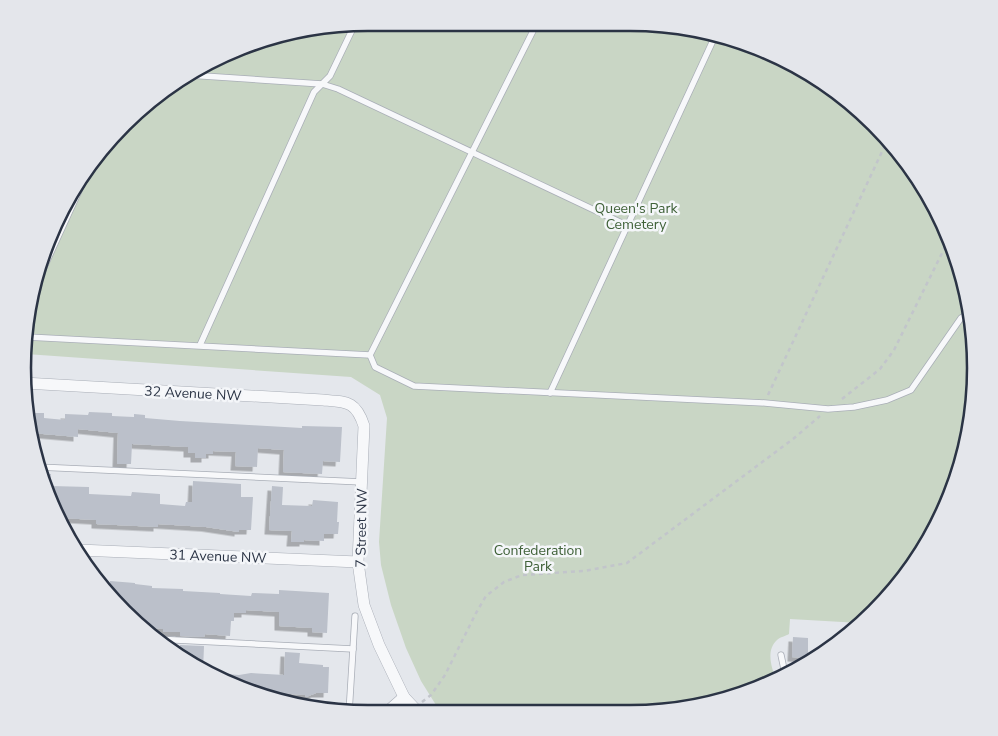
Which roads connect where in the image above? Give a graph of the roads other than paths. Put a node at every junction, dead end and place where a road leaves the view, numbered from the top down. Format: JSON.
{"nodes":[{"id":1,"x":533,"y":31,"type":"edge"},
{"id":2,"x":351,"y":32,"type":"edge"},
{"id":3,"x":712,"y":42,"type":"edge"},
{"id":4,"x":200,"y":76,"type":"edge"},
{"id":5,"x":322,"y":84,"type":"junction"},
{"id":6,"x":472,"y":153,"type":"junction"},
{"id":7,"x":67,"y":217,"type":"edge"},
{"id":8,"x":626,"y":225,"type":"junction"},
{"id":9,"x":58,"y":237,"type":"edge"},
{"id":10,"x":963,"y":317,"type":"edge"},
{"id":11,"x":33,"y":337,"type":"edge"},
{"id":12,"x":200,"y":345,"type":"junction"},
{"id":13,"x":370,"y":354,"type":"junction"},
{"id":14,"x":32,"y":383,"type":"edge"},
{"id":15,"x":550,"y":393,"type":"junction"},
{"id":16,"x":359,"y":411,"type":"joint"},
{"id":17,"x":47,"y":467,"type":"edge"},
{"id":18,"x":362,"y":482,"type":"junction"},
{"id":19,"x":85,"y":550,"type":"edge"},
{"id":20,"x":358,"y":562,"type":"junction"},
{"id":21,"x":355,"y":616,"type":"dead end"},
{"id":22,"x":169,"y":640,"type":"edge"},
{"id":23,"x":353,"y":649,"type":"junction"},
{"id":24,"x":781,"y":655,"type":"dead end"},
{"id":25,"x":784,"y":667,"type":"edge"},
{"id":26,"x":404,"y":697,"type":"junction"},
{"id":27,"x":350,"y":704,"type":"edge"},
{"id":28,"x":394,"y":705,"type":"edge"},
{"id":29,"x":418,"y":705,"type":"edge"}],
"edges":[{"from":1,"to":6,"type":"lane"},
{"from":2,"to":5,"type":"lane"},
{"from":3,"to":8,"type":"lane"},
{"from":4,"to":5,"type":"lane"},
{"from":5,"to":6,"type":"lane"},
{"from":5,"to":12,"type":"lane"},
{"from":6,"to":8,"type":"lane"},
{"from":6,"to":13,"type":"lane"},
{"from":7,"to":9,"type":"lane"},
{"from":8,"to":15,"type":"lane"},
{"from":10,"to":15,"type":"lane"},
{"from":11,"to":12,"type":"lane"},
{"from":12,"to":13,"type":"lane"},
{"from":13,"to":15,"type":"lane"},
{"from":14,"to":16,"type":"street","name":"32 Avenue NW"},
{"from":16,"to":18,"type":"street","name":"7 Street NW"},
{"from":17,"to":18,"type":"lane"},
{"from":18,"to":20,"type":"street","name":"7 Street NW"},
{"from":19,"to":20,"type":"street","name":"31 Avenue NW"},
{"from":20,"to":26,"type":"street","name":"7 Street NW"},
{"from":21,"to":23,"type":"lane"},
{"from":22,"to":23,"type":"lane"},
{"from":23,"to":27,"type":"lane"},
{"from":24,"to":25,"type":"lane"},
{"from":26,"to":28,"type":"street"},
{"from":26,"to":29,"type":"street","name":"7 Street NW"}]}
